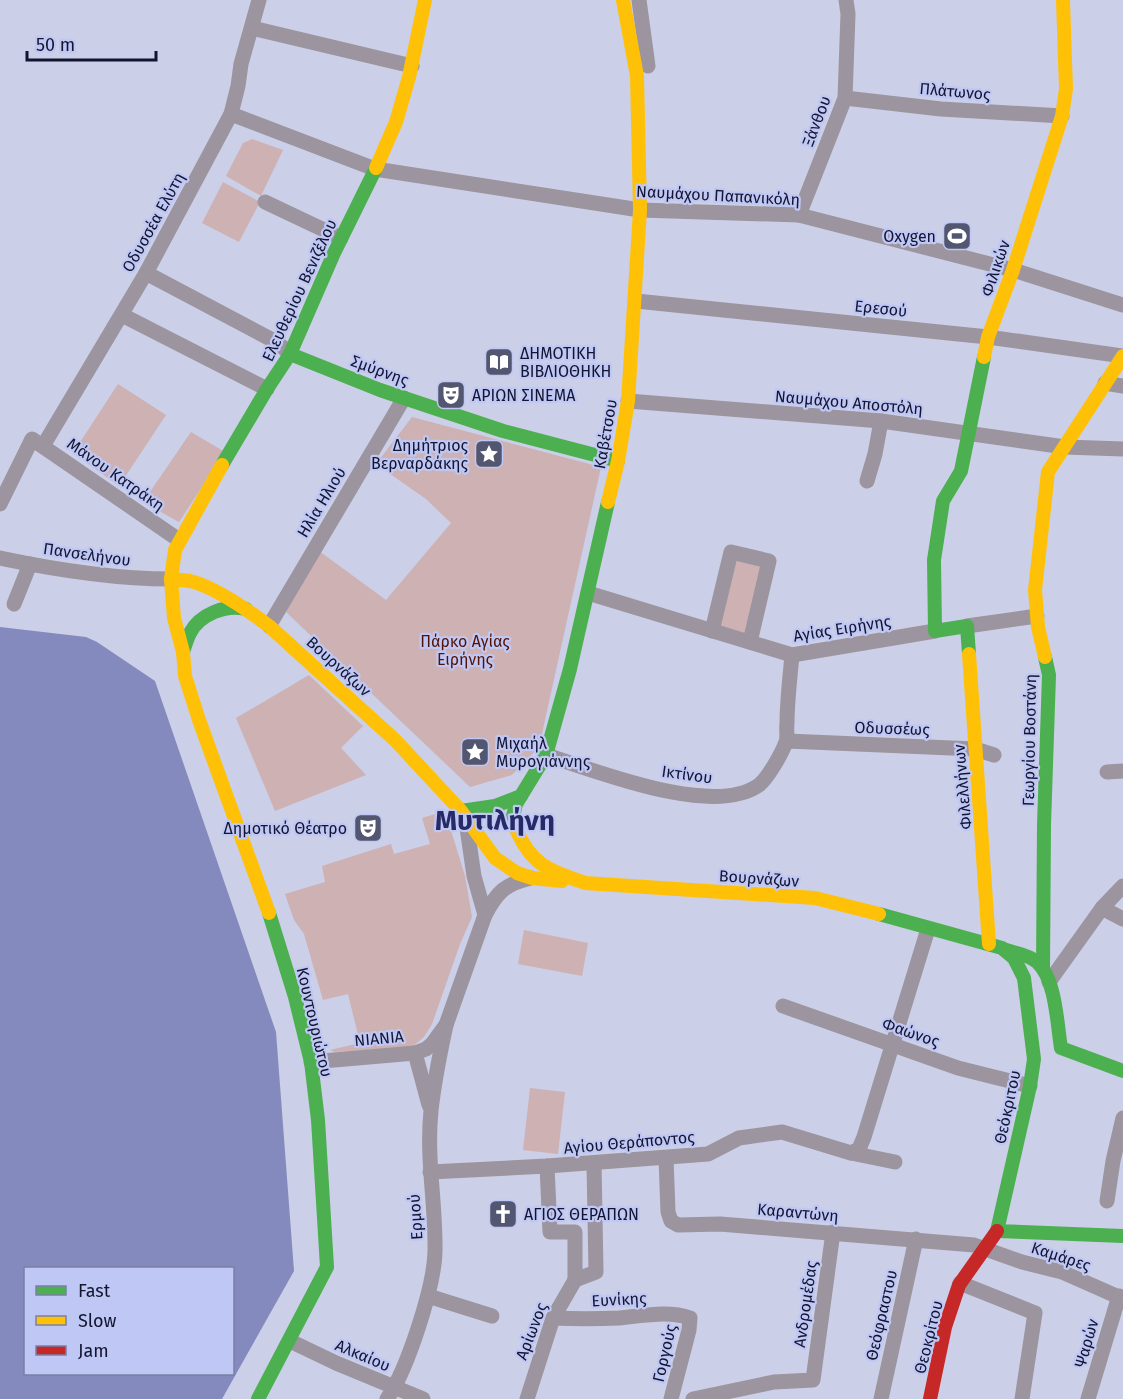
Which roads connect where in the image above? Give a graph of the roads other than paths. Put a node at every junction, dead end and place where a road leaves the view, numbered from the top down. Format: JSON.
{"nodes":[{"id":1,"x":259,"y":0,"type":"edge"},
{"id":2,"x":425,"y":0,"type":"edge"},
{"id":3,"x":623,"y":0,"type":"edge"},
{"id":4,"x":639,"y":0,"type":"edge"},
{"id":5,"x":846,"y":0,"type":"edge"},
{"id":6,"x":1063,"y":0,"type":"edge"},
{"id":7,"x":252,"y":28,"type":"junction"},
{"id":8,"x":412,"y":66,"type":"junction"},
{"id":9,"x":648,"y":66,"type":"dead end"},
{"id":10,"x":845,"y":98,"type":"junction"},
{"id":11,"x":231,"y":114,"type":"junction"},
{"id":12,"x":1062,"y":116,"type":"junction"},
{"id":13,"x":375,"y":169,"type":"junction"},
{"id":14,"x":265,"y":202,"type":"dead end"},
{"id":15,"x":640,"y":210,"type":"junction"},
{"id":16,"x":799,"y":215,"type":"junction"},
{"id":17,"x":341,"y":238,"type":"junction"},
{"id":18,"x":1013,"y":270,"type":"junction"},
{"id":19,"x":146,"y":273,"type":"junction"},
{"id":20,"x":636,"y":301,"type":"junction"},
{"id":21,"x":1123,"y":305,"type":"edge"},
{"id":22,"x":122,"y":315,"type":"junction"},
{"id":23,"x":988,"y":337,"type":"junction"},
{"id":24,"x":290,"y":354,"type":"junction"},
{"id":25,"x":1123,"y":356,"type":"edge"},
{"id":26,"x":1105,"y":383,"type":"junction"},
{"id":27,"x":1123,"y":386,"type":"edge"},
{"id":28,"x":267,"y":389,"type":"junction"},
{"id":29,"x":404,"y":398,"type":"junction"},
{"id":30,"x":628,"y":401,"type":"junction"},
{"id":31,"x":881,"y":421,"type":"junction"},
{"id":32,"x":969,"y":432,"type":"junction"},
{"id":33,"x":38,"y":442,"type":"junction"},
{"id":34,"x":1065,"y":447,"type":"junction"},
{"id":35,"x":1123,"y":449,"type":"edge"},
{"id":36,"x":618,"y":461,"type":"junction"},
{"id":37,"x":867,"y":481,"type":"dead end"},
{"id":38,"x":0,"y":504,"type":"edge"},
{"id":39,"x":179,"y":540,"type":"junction"},
{"id":40,"x":0,"y":558,"type":"edge"},
{"id":41,"x":30,"y":564,"type":"junction"},
{"id":42,"x":171,"y":579,"type":"junction"},
{"id":43,"x":588,"y":593,"type":"junction"},
{"id":44,"x":14,"y":604,"type":"dead end"},
{"id":45,"x":248,"y":610,"type":"junction"},
{"id":46,"x":1037,"y":616,"type":"junction"},
{"id":47,"x":269,"y":626,"type":"junction"},
{"id":48,"x":967,"y":626,"type":"junction"},
{"id":49,"x":712,"y":631,"type":"junction"},
{"id":50,"x":935,"y":631,"type":"junction"},
{"id":51,"x":750,"y":642,"type":"junction"},
{"id":52,"x":183,"y":652,"type":"junction"},
{"id":53,"x":792,"y":655,"type":"junction"},
{"id":54,"x":787,"y":741,"type":"junction"},
{"id":55,"x":975,"y":749,"type":"junction"},
{"id":56,"x":546,"y":755,"type":"junction"},
{"id":57,"x":994,"y":755,"type":"dead end"},
{"id":58,"x":1123,"y":771,"type":"edge"},
{"id":59,"x":1107,"y":772,"type":"dead end"},
{"id":60,"x":521,"y":796,"type":"junction"},
{"id":61,"x":464,"y":816,"type":"junction"},
{"id":62,"x":528,"y":855,"type":"joint"},
{"id":63,"x":532,"y":878,"type":"junction"},
{"id":64,"x":585,"y":883,"type":"junction"},
{"id":65,"x":1123,"y":886,"type":"edge"},
{"id":66,"x":1102,"y":908,"type":"junction"},
{"id":67,"x":485,"y":915,"type":"junction"},
{"id":68,"x":1123,"y":919,"type":"edge"},
{"id":69,"x":928,"y":929,"type":"junction"},
{"id":70,"x":995,"y":946,"type":"junction"},
{"id":71,"x":1046,"y":976,"type":"junction"},
{"id":72,"x":783,"y":1006,"type":"dead end"},
{"id":73,"x":1056,"y":1016,"type":"junction"},
{"id":74,"x":1030,"y":1019,"type":"junction"},
{"id":75,"x":446,"y":1025,"type":"junction"},
{"id":76,"x":893,"y":1044,"type":"junction"},
{"id":77,"x":1051,"y":1047,"type":"junction"},
{"id":78,"x":415,"y":1053,"type":"junction"},
{"id":79,"x":1034,"y":1059,"type":"junction"},
{"id":80,"x":311,"y":1062,"type":"junction"},
{"id":81,"x":1123,"y":1071,"type":"edge"},
{"id":82,"x":1030,"y":1086,"type":"junction"},
{"id":83,"x":431,"y":1111,"type":"junction"},
{"id":84,"x":1123,"y":1118,"type":"edge"},
{"id":85,"x":855,"y":1151,"type":"junction"},
{"id":86,"x":666,"y":1158,"type":"junction"},
{"id":87,"x":895,"y":1162,"type":"dead end"},
{"id":88,"x":1118,"y":1162,"type":"edge"},
{"id":89,"x":594,"y":1163,"type":"junction"},
{"id":90,"x":547,"y":1166,"type":"junction"},
{"id":91,"x":430,"y":1172,"type":"junction"},
{"id":92,"x":1107,"y":1201,"type":"dead end"},
{"id":93,"x":997,"y":1231,"type":"junction"},
{"id":94,"x":833,"y":1233,"type":"junction"},
{"id":95,"x":1123,"y":1236,"type":"edge"},
{"id":96,"x":916,"y":1239,"type":"junction"},
{"id":97,"x":987,"y":1248,"type":"junction"},
{"id":98,"x":575,"y":1280,"type":"junction"},
{"id":99,"x":960,"y":1283,"type":"junction"},
{"id":100,"x":428,"y":1296,"type":"junction"},
{"id":101,"x":1121,"y":1297,"type":"edge"},
{"id":102,"x":492,"y":1316,"type":"dead end"},
{"id":103,"x":687,"y":1316,"type":"joint"},
{"id":104,"x":552,"y":1318,"type":"junction"},
{"id":105,"x":290,"y":1341,"type":"junction"},
{"id":106,"x":391,"y":1393,"type":"edge"},
{"id":107,"x":258,"y":1399,"type":"edge"},
{"id":108,"x":423,"y":1399,"type":"edge"},
{"id":109,"x":527,"y":1399,"type":"edge"},
{"id":110,"x":671,"y":1399,"type":"edge"},
{"id":111,"x":693,"y":1399,"type":"edge"},
{"id":112,"x":880,"y":1399,"type":"edge"},
{"id":113,"x":930,"y":1399,"type":"edge"},
{"id":114,"x":1022,"y":1399,"type":"edge"},
{"id":115,"x":1088,"y":1399,"type":"edge"}],
"edges":[{"from":1,"to":7,"type":"street","name":"Οδυσσέα Ελύτη"},
{"from":2,"to":8,"type":"main road","name":"Ελευθερίου Βενιζέλου"},
{"from":3,"to":15,"type":"main road","name":"Καβέτσου"},
{"from":4,"to":9,"type":"street"},
{"from":5,"to":10,"type":"street","name":"Ξάνθου"},
{"from":6,"to":12,"type":"main road","name":"Φιλικών"},
{"from":7,"to":8,"type":"street"},
{"from":7,"to":11,"type":"street","name":"Οδυσσέα Ελύτη"},
{"from":8,"to":13,"type":"main road","name":"Ελευθερίου Βενιζέλου"},
{"from":10,"to":12,"type":"street","name":"Πλάτωνος"},
{"from":10,"to":16,"type":"street","name":"Ξάνθου"},
{"from":11,"to":13,"type":"street","name":"Ναυμάχου Παπανικόλη"},
{"from":11,"to":19,"type":"street","name":"Οδυσσέα Ελύτη"},
{"from":12,"to":18,"type":"main road","name":"Φιλικών"},
{"from":13,"to":15,"type":"street","name":"Ναυμάχου Παπανικόλη"},
{"from":13,"to":17,"type":"main road","name":"Ελευθερίου Βενιζέλου"},
{"from":14,"to":17,"type":"street"},
{"from":15,"to":16,"type":"street","name":"Ναυμάχου Παπανικόλη"},
{"from":15,"to":20,"type":"main road","name":"Καβέτσου"},
{"from":16,"to":18,"type":"street","name":"Ναυμάχου Παπανικόλη"},
{"from":17,"to":24,"type":"main road","name":"Ελευθερίου Βενιζέλου"},
{"from":18,"to":21,"type":"street","name":"Ναυμάχου Παπανικόλη"},
{"from":18,"to":23,"type":"main road","name":"Φιλικών"},
{"from":19,"to":22,"type":"street","name":"Οδυσσέα Ελύτη"},
{"from":19,"to":24,"type":"street","name":"Σμύρνης"},
{"from":20,"to":23,"type":"street","name":"Ερεσού"},
{"from":20,"to":30,"type":"main road","name":"Καβέτσου"},
{"from":22,"to":28,"type":"street"},
{"from":22,"to":33,"type":"street","name":"Οδυσσέα Ελύτη"},
{"from":23,"to":25,"type":"street","name":"Ερεσού"},
{"from":23,"to":32,"type":"main road","name":"Φιλικών"},
{"from":24,"to":28,"type":"main road","name":"Ελευθερίου Βενιζέλου"},
{"from":24,"to":29,"type":"main road","name":"Σμύρνης"},
{"from":25,"to":26,"type":"main road","name":"Γεωργίου Βοστάνη"},
{"from":26,"to":27,"type":"street"},
{"from":26,"to":34,"type":"main road","name":"Γεωργίου Βοστάνη"},
{"from":28,"to":39,"type":"main road","name":"Ελευθερίου Βενιζέλου"},
{"from":29,"to":36,"type":"main road","name":"Σμύρνης"},
{"from":29,"to":47,"type":"street","name":"Ηλία Ηλιού"},
{"from":30,"to":31,"type":"street","name":"Ναυμάχου Αποστόλη"},
{"from":30,"to":36,"type":"main road","name":"Καβέτσου"},
{"from":31,"to":32,"type":"street","name":"Ναυμάχου Αποστόλη"},
{"from":31,"to":37,"type":"street"},
{"from":32,"to":34,"type":"street","name":"Ναυμάχου Αποστόλη"},
{"from":32,"to":50,"type":"main road"},
{"from":33,"to":38,"type":"street","name":"Οδυσσέα Ελύτη"},
{"from":33,"to":39,"type":"street","name":"Μάνου Κατράκη"},
{"from":34,"to":35,"type":"street","name":"Ναυμάχου Αποστόλη"},
{"from":34,"to":46,"type":"main road","name":"Γεωργίου Βοστάνη"},
{"from":36,"to":43,"type":"main road","name":"Καβέτσου"},
{"from":39,"to":42,"type":"main road","name":"Ελευθερίου Βενιζέλου"},
{"from":40,"to":41,"type":"street","name":"Πανσελήνου"},
{"from":41,"to":42,"type":"street","name":"Πανσελήνου"},
{"from":41,"to":44,"type":"street"},
{"from":42,"to":45,"type":"main road","name":"Βουρνάζων"},
{"from":42,"to":52,"type":"main road","name":"Κουντουριώτου"},
{"from":43,"to":49,"type":"street","name":"Αγίας Ειρήνης"},
{"from":43,"to":56,"type":"main road","name":"Καβέτσου"},
{"from":45,"to":47,"type":"main road","name":"Βουρνάζων"},
{"from":45,"to":52,"type":"main road"},
{"from":46,"to":48,"type":"street","name":"Αγίας Ειρήνης"},
{"from":46,"to":71,"type":"main road","name":"Γεωργίου Βοστάνη"},
{"from":47,"to":61,"type":"main road","name":"Βουρνάζων"},
{"from":48,"to":50,"type":"main road","name":"Αγίας Ειρήνης"},
{"from":48,"to":55,"type":"main road","name":"Φιλελλήνων"},
{"from":49,"to":51,"type":"street","name":"Αγίας Ειρήνης"},
{"from":49,"to":51,"type":"street"},
{"from":50,"to":53,"type":"street","name":"Αγίας Ειρήνης"},
{"from":51,"to":53,"type":"street","name":"Αγίας Ειρήνης"},
{"from":52,"to":80,"type":"main road","name":"Κουντουριώτου"},
{"from":53,"to":54,"type":"street"},
{"from":54,"to":55,"type":"street","name":"Οδυσσέως"},
{"from":54,"to":56,"type":"street","name":"Ικτίνου"},
{"from":55,"to":57,"type":"street","name":"Οδυσσέως"},
{"from":55,"to":70,"type":"main road","name":"Φιλελλήνων"},
{"from":56,"to":60,"type":"main road","name":"Καβέτσου"},
{"from":58,"to":59,"type":"street"},
{"from":60,"to":61,"type":"main road"},
{"from":60,"to":62,"type":"main road","name":"Καβέτσου"},
{"from":61,"to":63,"type":"main road","name":"Βουρνάζων"},
{"from":61,"to":67,"type":"street"},
{"from":62,"to":64,"type":"main road","name":"Βουρνάζων"},
{"from":63,"to":64,"type":"main road"},
{"from":63,"to":67,"type":"street"},
{"from":64,"to":69,"type":"main road","name":"Βουρνάζων"},
{"from":65,"to":66,"type":"street"},
{"from":66,"to":68,"type":"street"},
{"from":66,"to":71,"type":"street"},
{"from":67,"to":75,"type":"street"},
{"from":69,"to":70,"type":"main road","name":"Βουρνάζων"},
{"from":69,"to":76,"type":"street"},
{"from":70,"to":71,"type":"main road","name":"Βουρνάζων"},
{"from":70,"to":74,"type":"main road","name":"Θεόκριτου"},
{"from":71,"to":73,"type":"main road","name":"Γεωργίου Βοστάνη"},
{"from":72,"to":76,"type":"street","name":"Φαώνος"},
{"from":73,"to":74,"type":"main road"},
{"from":73,"to":77,"type":"main road","name":"Γεωργίου Βοστάνη"},
{"from":74,"to":79,"type":"main road","name":"Θεόκριτου"},
{"from":75,"to":78,"type":"street"},
{"from":75,"to":83,"type":"street","name":"Ερμού"},
{"from":76,"to":82,"type":"street","name":"Φαώνος"},
{"from":76,"to":85,"type":"street"},
{"from":77,"to":79,"type":"main road"},
{"from":77,"to":81,"type":"main road"},
{"from":78,"to":80,"type":"street","name":"NIANIA"},
{"from":78,"to":83,"type":"street"},
{"from":79,"to":82,"type":"main road","name":"Θεόκριτου"},
{"from":80,"to":105,"type":"main road","name":"Κουντουριώτου"},
{"from":82,"to":93,"type":"main road","name":"Θεόκριτου"},
{"from":83,"to":91,"type":"street","name":"Ερμού"},
{"from":84,"to":88,"type":"street"},
{"from":85,"to":86,"type":"street","name":"Αγίου Θεράποντος"},
{"from":85,"to":87,"type":"street","name":"Αγίου Θεράποντος"},
{"from":86,"to":89,"type":"street","name":"Αγίου Θεράποντος"},
{"from":86,"to":94,"type":"street","name":"Καραντώνη"},
{"from":88,"to":92,"type":"street"},
{"from":89,"to":90,"type":"street","name":"Αγίου Θεράποντος"},
{"from":89,"to":98,"type":"street"},
{"from":90,"to":91,"type":"street","name":"Αγίου Θεράποντος"},
{"from":90,"to":98,"type":"street"},
{"from":91,"to":100,"type":"street","name":"Ερμού"},
{"from":93,"to":95,"type":"main road"},
{"from":93,"to":97,"type":"main road","name":"Θεόκριτου"},
{"from":94,"to":96,"type":"street","name":"Καραντώνη"},
{"from":94,"to":111,"type":"street","name":"Ανδρομέδας"},
{"from":96,"to":97,"type":"street","name":"Καραντώνη"},
{"from":96,"to":112,"type":"street","name":"Θεόφραστου"},
{"from":97,"to":99,"type":"main road","name":"Θεόκριτου"},
{"from":97,"to":101,"type":"street","name":"Καμάρες"},
{"from":98,"to":104,"type":"street","name":"Αρίωνος"},
{"from":99,"to":113,"type":"main road","name":"Θεοκρίτου"},
{"from":99,"to":114,"type":"street"},
{"from":100,"to":102,"type":"street"},
{"from":100,"to":106,"type":"street","name":"Ερμού"},
{"from":101,"to":115,"type":"street","name":"Ψαρών"},
{"from":103,"to":104,"type":"street","name":"Ευνίκης"},
{"from":103,"to":110,"type":"street","name":"Γοργούς"},
{"from":104,"to":109,"type":"street","name":"Αρίωνος"},
{"from":105,"to":106,"type":"street","name":"Αλκαίου"},
{"from":105,"to":107,"type":"main road","name":"Κουντουριώτου"},
{"from":106,"to":108,"type":"street","name":"Αλκαίου"}]}
